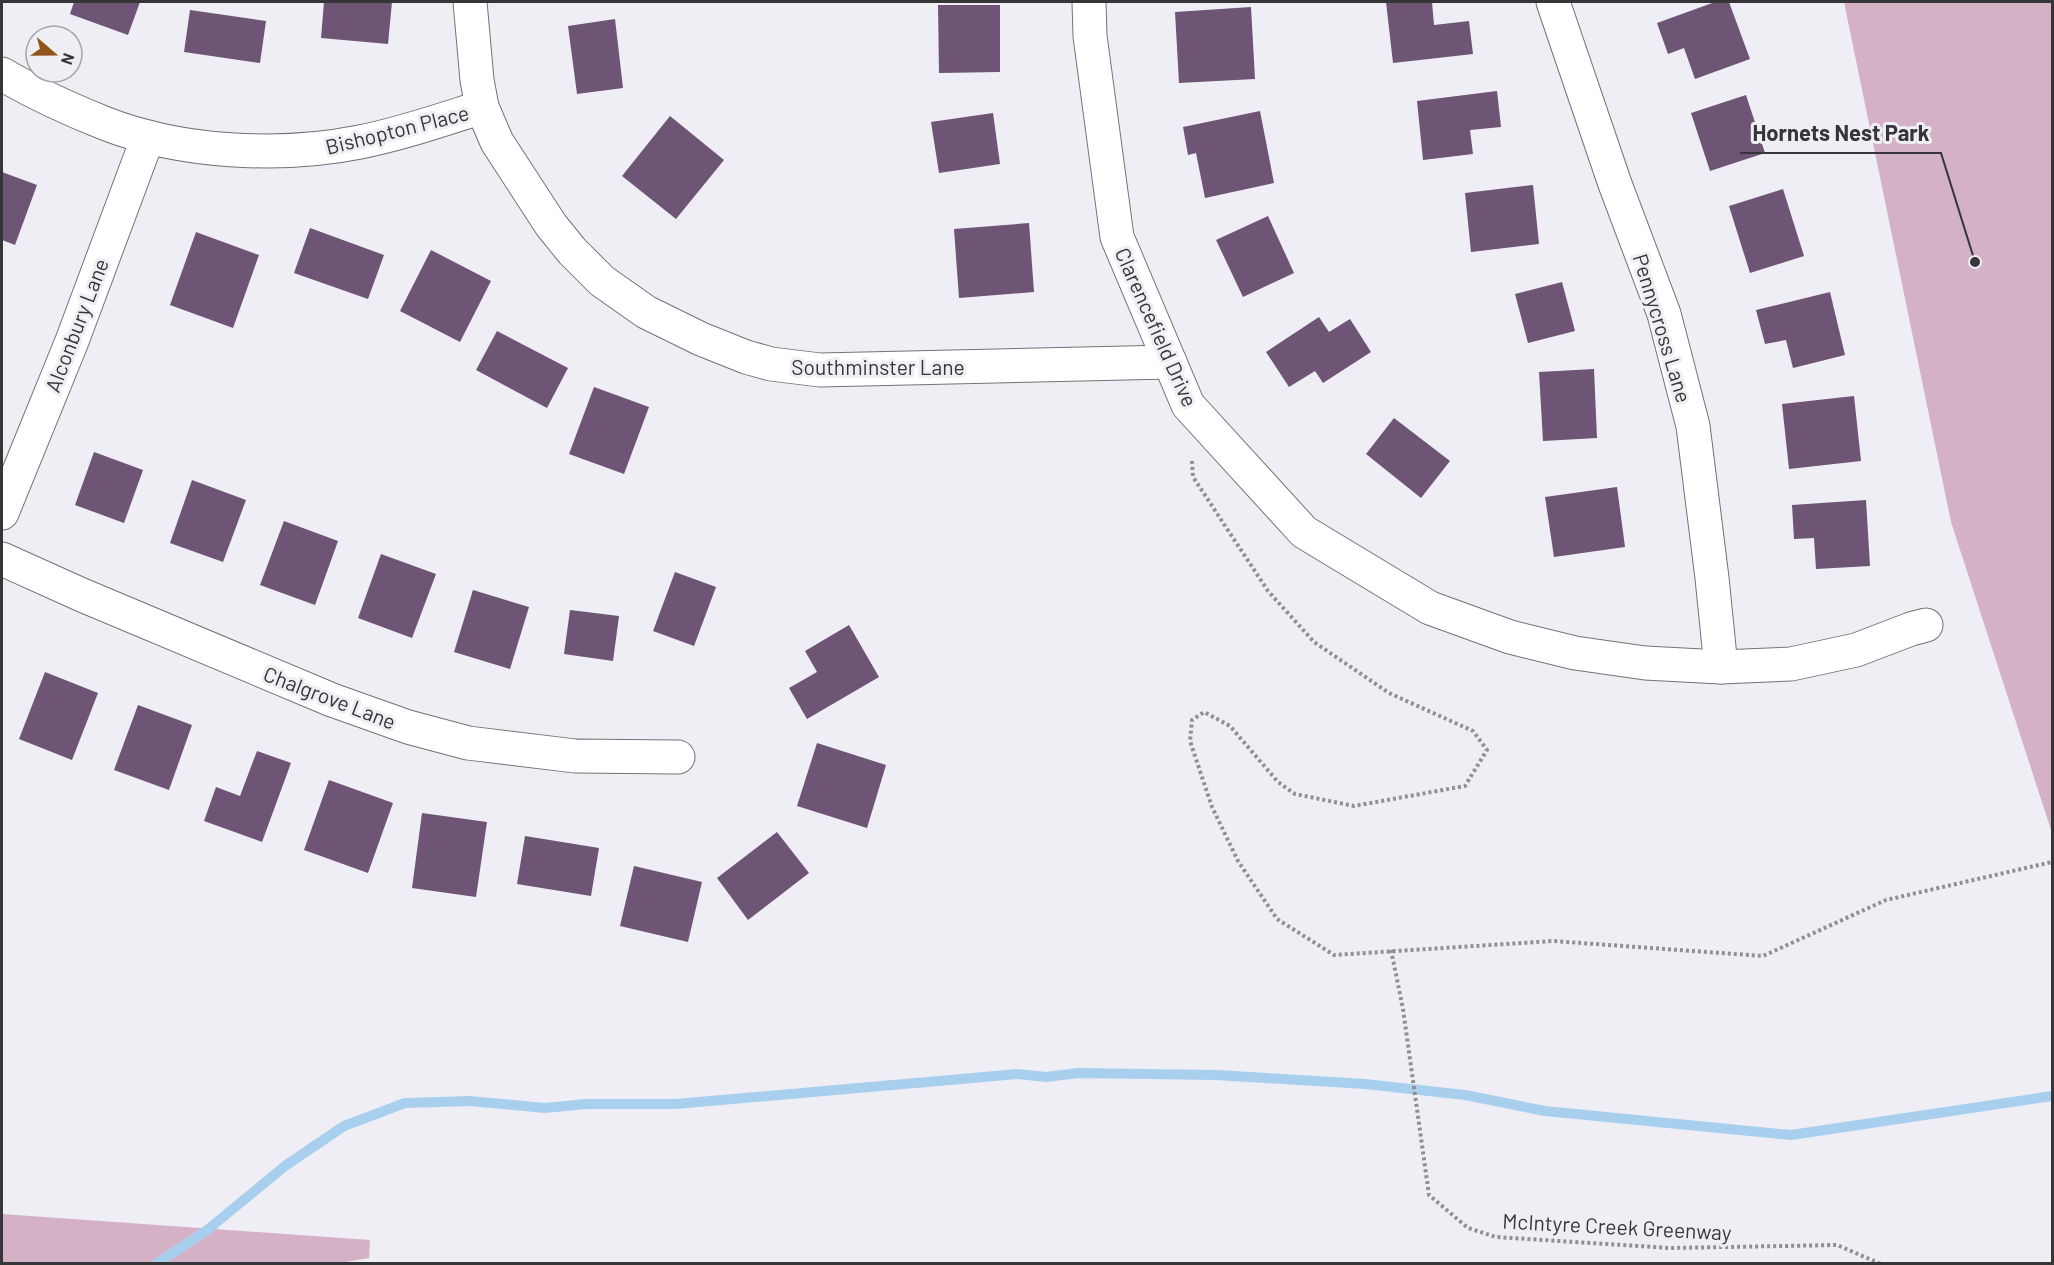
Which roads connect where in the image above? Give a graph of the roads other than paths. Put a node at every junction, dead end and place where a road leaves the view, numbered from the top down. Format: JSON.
{"nodes":[{"id":1,"x":470,"y":2,"type":"edge"},
{"id":2,"x":1089,"y":2,"type":"edge"},
{"id":3,"x":1553,"y":2,"type":"edge"},
{"id":4,"x":2,"y":74,"type":"edge"},
{"id":5,"x":482,"y":107,"type":"junction"},
{"id":6,"x":148,"y":137,"type":"junction"},
{"id":7,"x":1170,"y":362,"type":"junction"},
{"id":8,"x":2,"y":513,"type":"edge"},
{"id":9,"x":2,"y":559,"type":"edge"},
{"id":10,"x":1926,"y":625,"type":"dead end"},
{"id":11,"x":1721,"y":667,"type":"junction"},
{"id":12,"x":678,"y":757,"type":"dead end"}],
"edges":[{"from":1,"to":5,"type":"street","name":"Southminster Lane"},
{"from":2,"to":7,"type":"street","name":"Clarencefield Drive"},
{"from":3,"to":11,"type":"street","name":"Pennycross Lane"},
{"from":4,"to":6,"type":"street","name":"Bishopton Place"},
{"from":5,"to":6,"type":"street","name":"Bishopton Place"},
{"from":5,"to":7,"type":"street","name":"Southminster Lane"},
{"from":6,"to":8,"type":"street","name":"Alconbury Lane"},
{"from":7,"to":11,"type":"street","name":"Clarencefield Drive"},
{"from":9,"to":12,"type":"street","name":"Chalgrove Lane"},
{"from":10,"to":11,"type":"street","name":"Clarencefield Drive"}]}
